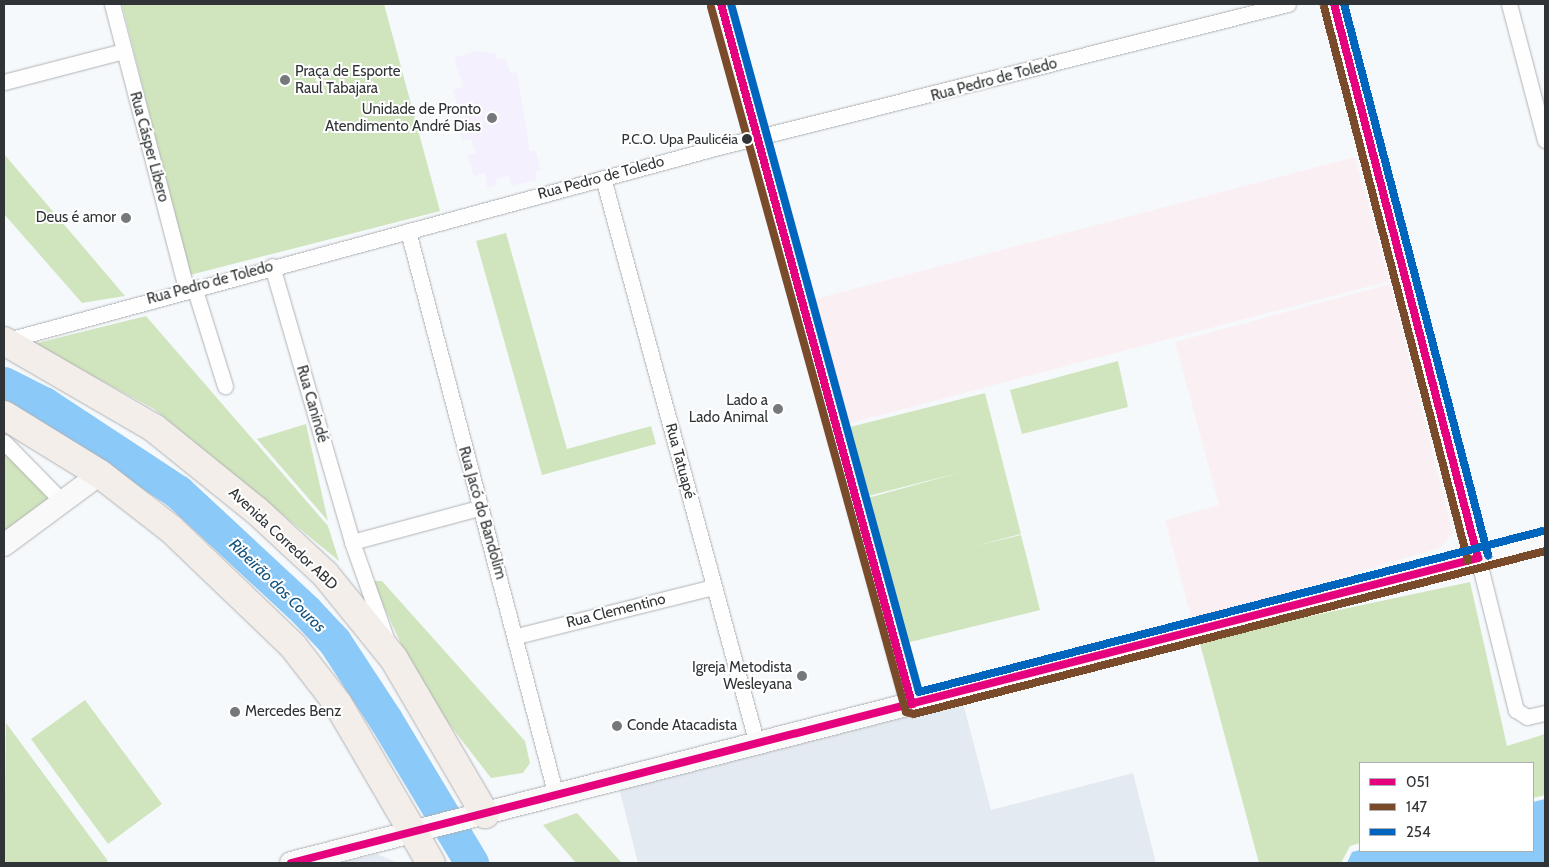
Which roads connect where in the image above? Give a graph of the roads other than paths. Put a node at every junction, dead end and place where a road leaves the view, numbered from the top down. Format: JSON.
{"nodes":[{"id":1,"x":112,"y":4,"type":"edge"},
{"id":2,"x":721,"y":4,"type":"edge"},
{"id":3,"x":1288,"y":4,"type":"edge"},
{"id":4,"x":1334,"y":4,"type":"edge"},
{"id":5,"x":1509,"y":4,"type":"edge"},
{"id":6,"x":124,"y":51,"type":"junction"},
{"id":7,"x":4,"y":82,"type":"edge"},
{"id":8,"x":756,"y":138,"type":"junction"},
{"id":9,"x":1545,"y":140,"type":"edge"},
{"id":10,"x":602,"y":178,"type":"junction"},
{"id":11,"x":408,"y":231,"type":"junction"},
{"id":12,"x":272,"y":266,"type":"junction"},
{"id":13,"x":190,"y":288,"type":"junction"},
{"id":14,"x":4,"y":341,"type":"edge"},
{"id":15,"x":225,"y":386,"type":"dead end"},
{"id":16,"x":4,"y":415,"type":"edge"},
{"id":17,"x":4,"y":442,"type":"edge"},
{"id":18,"x":100,"y":474,"type":"junction"},
{"id":19,"x":62,"y":501,"type":"junction"},
{"id":20,"x":480,"y":508,"type":"junction"},
{"id":21,"x":1545,"y":541,"type":"edge"},
{"id":22,"x":352,"y":542,"type":"junction"},
{"id":23,"x":4,"y":545,"type":"edge"},
{"id":24,"x":1478,"y":558,"type":"junction"},
{"id":25,"x":714,"y":587,"type":"junction"},
{"id":26,"x":517,"y":636,"type":"junction"},
{"id":27,"x":394,"y":659,"type":"junction"},
{"id":28,"x":912,"y":704,"type":"junction"},
{"id":29,"x":1545,"y":713,"type":"edge"},
{"id":30,"x":756,"y":744,"type":"junction"},
{"id":31,"x":556,"y":796,"type":"junction"},
{"id":32,"x":477,"y":816,"type":"junction"},
{"id":33,"x":419,"y":828,"type":"junction"},
{"id":34,"x":291,"y":863,"type":"edge"},
{"id":35,"x":431,"y":863,"type":"edge"}],
"edges":[{"from":1,"to":6,"type":"street","name":"Rua Cásper Libero"},
{"from":2,"to":8,"type":"street"},
{"from":3,"to":8,"type":"street","name":"Rua Pedro de Toledo"},
{"from":4,"to":24,"type":"street"},
{"from":5,"to":9,"type":"street"},
{"from":6,"to":7,"type":"street"},
{"from":6,"to":13,"type":"street","name":"Rua Cásper Libero"},
{"from":8,"to":10,"type":"street","name":"Rua Pedro de Toledo"},
{"from":8,"to":28,"type":"street"},
{"from":10,"to":11,"type":"street","name":"Rua Pedro de Toledo"},
{"from":10,"to":25,"type":"street","name":"Rua Tatuapé"},
{"from":11,"to":12,"type":"street","name":"Rua Pedro de Toledo"},
{"from":11,"to":20,"type":"street","name":"Rua Jacó do Bandolim"},
{"from":12,"to":13,"type":"street","name":"Rua Pedro de Toledo"},
{"from":12,"to":22,"type":"street","name":"Rua Canindé"},
{"from":13,"to":14,"type":"street","name":"Rua Pedro de Toledo"},
{"from":13,"to":15,"type":"street","name":"Rua Cásper Libero"},
{"from":14,"to":27,"type":"highway","name":"Avenida Corredor ABD"},
{"from":16,"to":18,"type":"highway"},
{"from":17,"to":19,"type":"street"},
{"from":18,"to":19,"type":"street"},
{"from":18,"to":33,"type":"highway"},
{"from":19,"to":23,"type":"street"},
{"from":20,"to":22,"type":"street"},
{"from":20,"to":26,"type":"street","name":"Rua Jacó do Bandolim"},
{"from":21,"to":24,"type":"street"},
{"from":22,"to":27,"type":"street","name":"Rua Canindé"},
{"from":24,"to":28,"type":"street"},
{"from":24,"to":29,"type":"street"},
{"from":25,"to":26,"type":"street","name":"Rua Clementino"},
{"from":25,"to":30,"type":"street","name":"Rua Tatuapé"},
{"from":26,"to":31,"type":"street","name":"Rua Jacó do Bandolim"},
{"from":27,"to":32,"type":"highway","name":"Avenida Corredor ABD"},
{"from":28,"to":30,"type":"street"},
{"from":30,"to":31,"type":"street"},
{"from":31,"to":32,"type":"street"},
{"from":32,"to":33,"type":"street"},
{"from":33,"to":34,"type":"street"},
{"from":33,"to":35,"type":"highway"}]}
